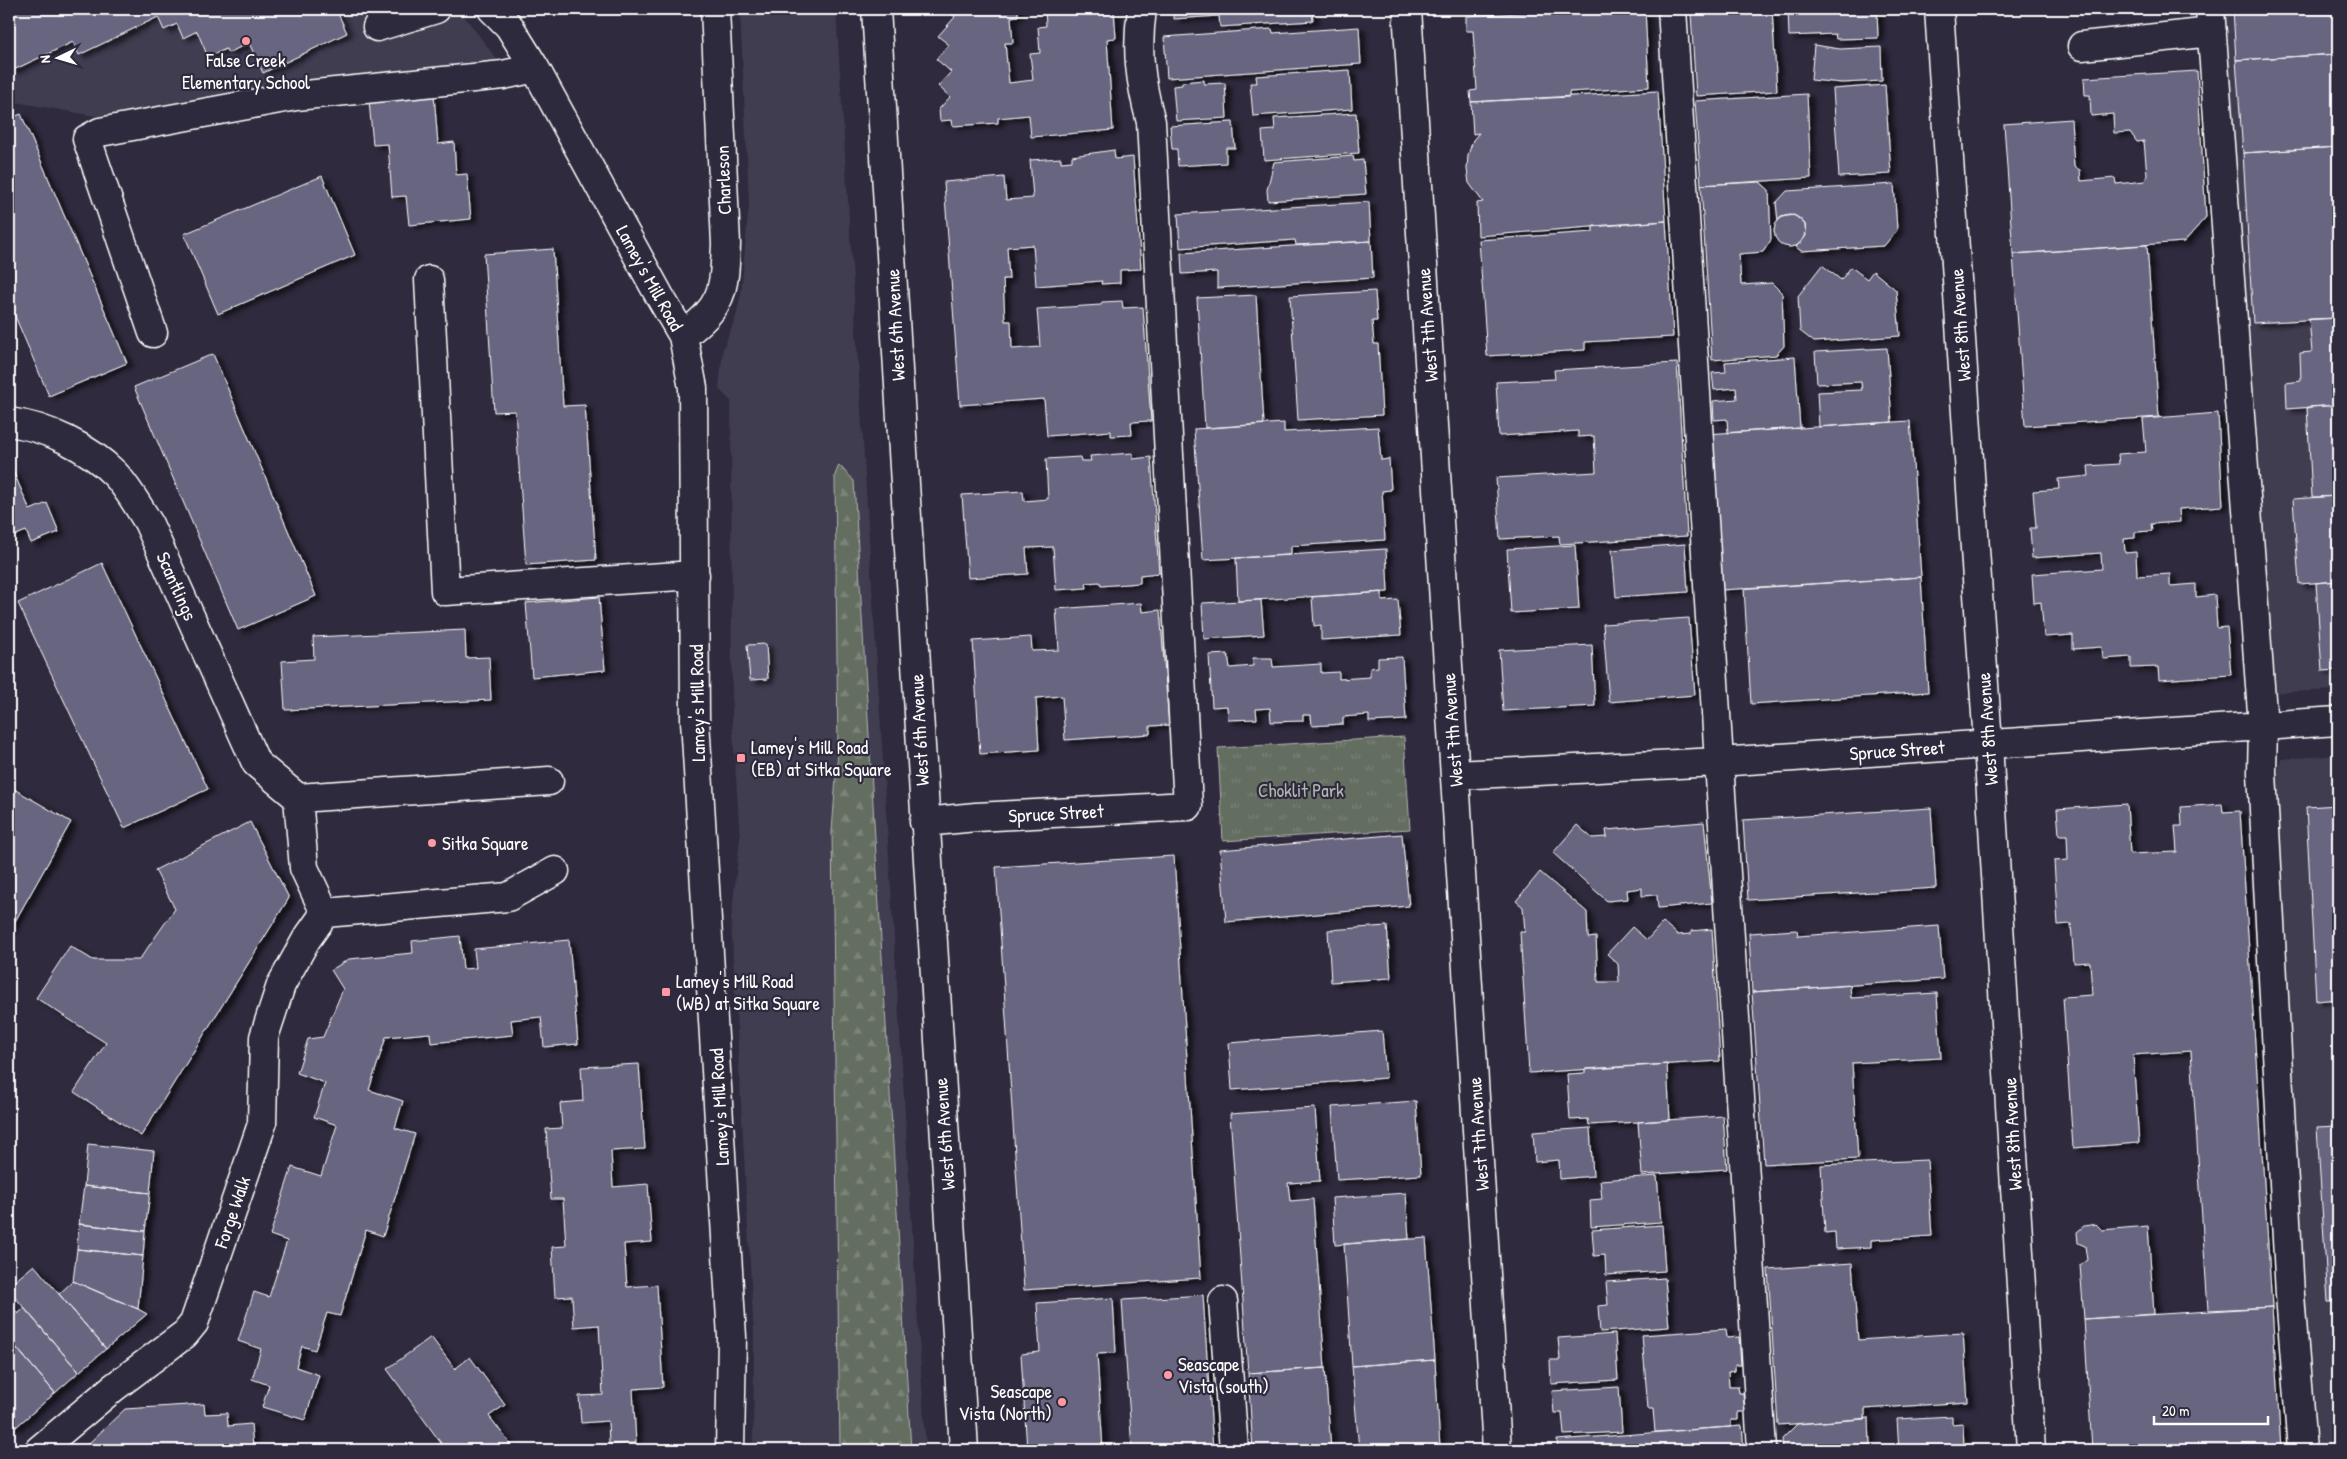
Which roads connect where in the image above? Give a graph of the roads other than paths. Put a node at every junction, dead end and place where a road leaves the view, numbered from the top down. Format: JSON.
{"nodes":[{"id":1,"x":436,"y":9,"type":"edge"},
{"id":2,"x":492,"y":9,"type":"edge"},
{"id":3,"x":715,"y":9,"type":"edge"},
{"id":4,"x":876,"y":9,"type":"edge"},
{"id":5,"x":1142,"y":9,"type":"edge"},
{"id":6,"x":1407,"y":9,"type":"edge"},
{"id":7,"x":1672,"y":9,"type":"edge"},
{"id":8,"x":1939,"y":9,"type":"edge"},
{"id":9,"x":2211,"y":20,"type":"edge"},
{"id":10,"x":377,"y":27,"type":"dead end"},
{"id":11,"x":2082,"y":46,"type":"dead end"},
{"id":12,"x":536,"y":68,"type":"junction"},
{"id":13,"x":429,"y":280,"type":"dead end"},
{"id":14,"x":153,"y":333,"type":"dead end"},
{"id":15,"x":684,"y":336,"type":"junction"},
{"id":16,"x":9,"y":422,"type":"edge"},
{"id":17,"x":695,"y":575,"type":"junction"},
{"id":18,"x":2338,"y":721,"type":"edge"},
{"id":19,"x":2263,"y":726,"type":"junction"},
{"id":20,"x":1988,"y":744,"type":"junction"},
{"id":21,"x":1718,"y":762,"type":"junction"},
{"id":22,"x":1455,"y":775,"type":"junction"},
{"id":23,"x":550,"y":781,"type":"dead end"},
{"id":24,"x":298,"y":798,"type":"junction"},
{"id":25,"x":924,"y":822,"type":"junction"},
{"id":26,"x":556,"y":871,"type":"dead end"},
{"id":27,"x":325,"y":913,"type":"junction"},
{"id":28,"x":1224,"y":1301,"type":"dead end"},
{"id":29,"x":39,"y":1450,"type":"edge"},
{"id":30,"x":730,"y":1450,"type":"edge"},
{"id":31,"x":964,"y":1450,"type":"edge"},
{"id":32,"x":1234,"y":1450,"type":"edge"},
{"id":33,"x":1497,"y":1450,"type":"edge"},
{"id":34,"x":1762,"y":1450,"type":"edge"},
{"id":35,"x":2031,"y":1450,"type":"edge"},
{"id":36,"x":2302,"y":1450,"type":"edge"}],
"edges":[{"from":1,"to":10,"type":"street"},
{"from":2,"to":12,"type":"street","name":"Lamey's Mill Road"},
{"from":3,"to":15,"type":"street","name":"Charleson"},
{"from":4,"to":25,"type":"street","name":"West 6th Avenue"},
{"from":5,"to":25,"type":"street","name":"Spruce Street"},
{"from":6,"to":22,"type":"street","name":"West 7th Avenue"},
{"from":7,"to":21,"type":"street"},
{"from":8,"to":20,"type":"street","name":"West 8th Avenue"},
{"from":9,"to":11,"type":"street"},
{"from":9,"to":19,"type":"street"},
{"from":12,"to":14,"type":"street"},
{"from":12,"to":15,"type":"street","name":"Lamey's Mill Road"},
{"from":13,"to":17,"type":"street"},
{"from":15,"to":17,"type":"street","name":"Lamey's Mill Road"},
{"from":16,"to":24,"type":"street","name":"Scantlings"},
{"from":17,"to":30,"type":"street","name":"Lamey's Mill Road"},
{"from":18,"to":19,"type":"street","name":"Spruce Street"},
{"from":19,"to":20,"type":"street","name":"Spruce Street"},
{"from":19,"to":36,"type":"street"},
{"from":20,"to":21,"type":"street","name":"Spruce Street"},
{"from":20,"to":35,"type":"street","name":"West 8th Avenue"},
{"from":21,"to":22,"type":"street","name":"Spruce Street"},
{"from":21,"to":34,"type":"street"},
{"from":22,"to":33,"type":"street","name":"West 7th Avenue"},
{"from":23,"to":24,"type":"street"},
{"from":24,"to":27,"type":"street"},
{"from":25,"to":31,"type":"street","name":"West 6th Avenue"},
{"from":26,"to":27,"type":"street"},
{"from":27,"to":29,"type":"street","name":"Forge Walk"},
{"from":28,"to":32,"type":"street"}]}
